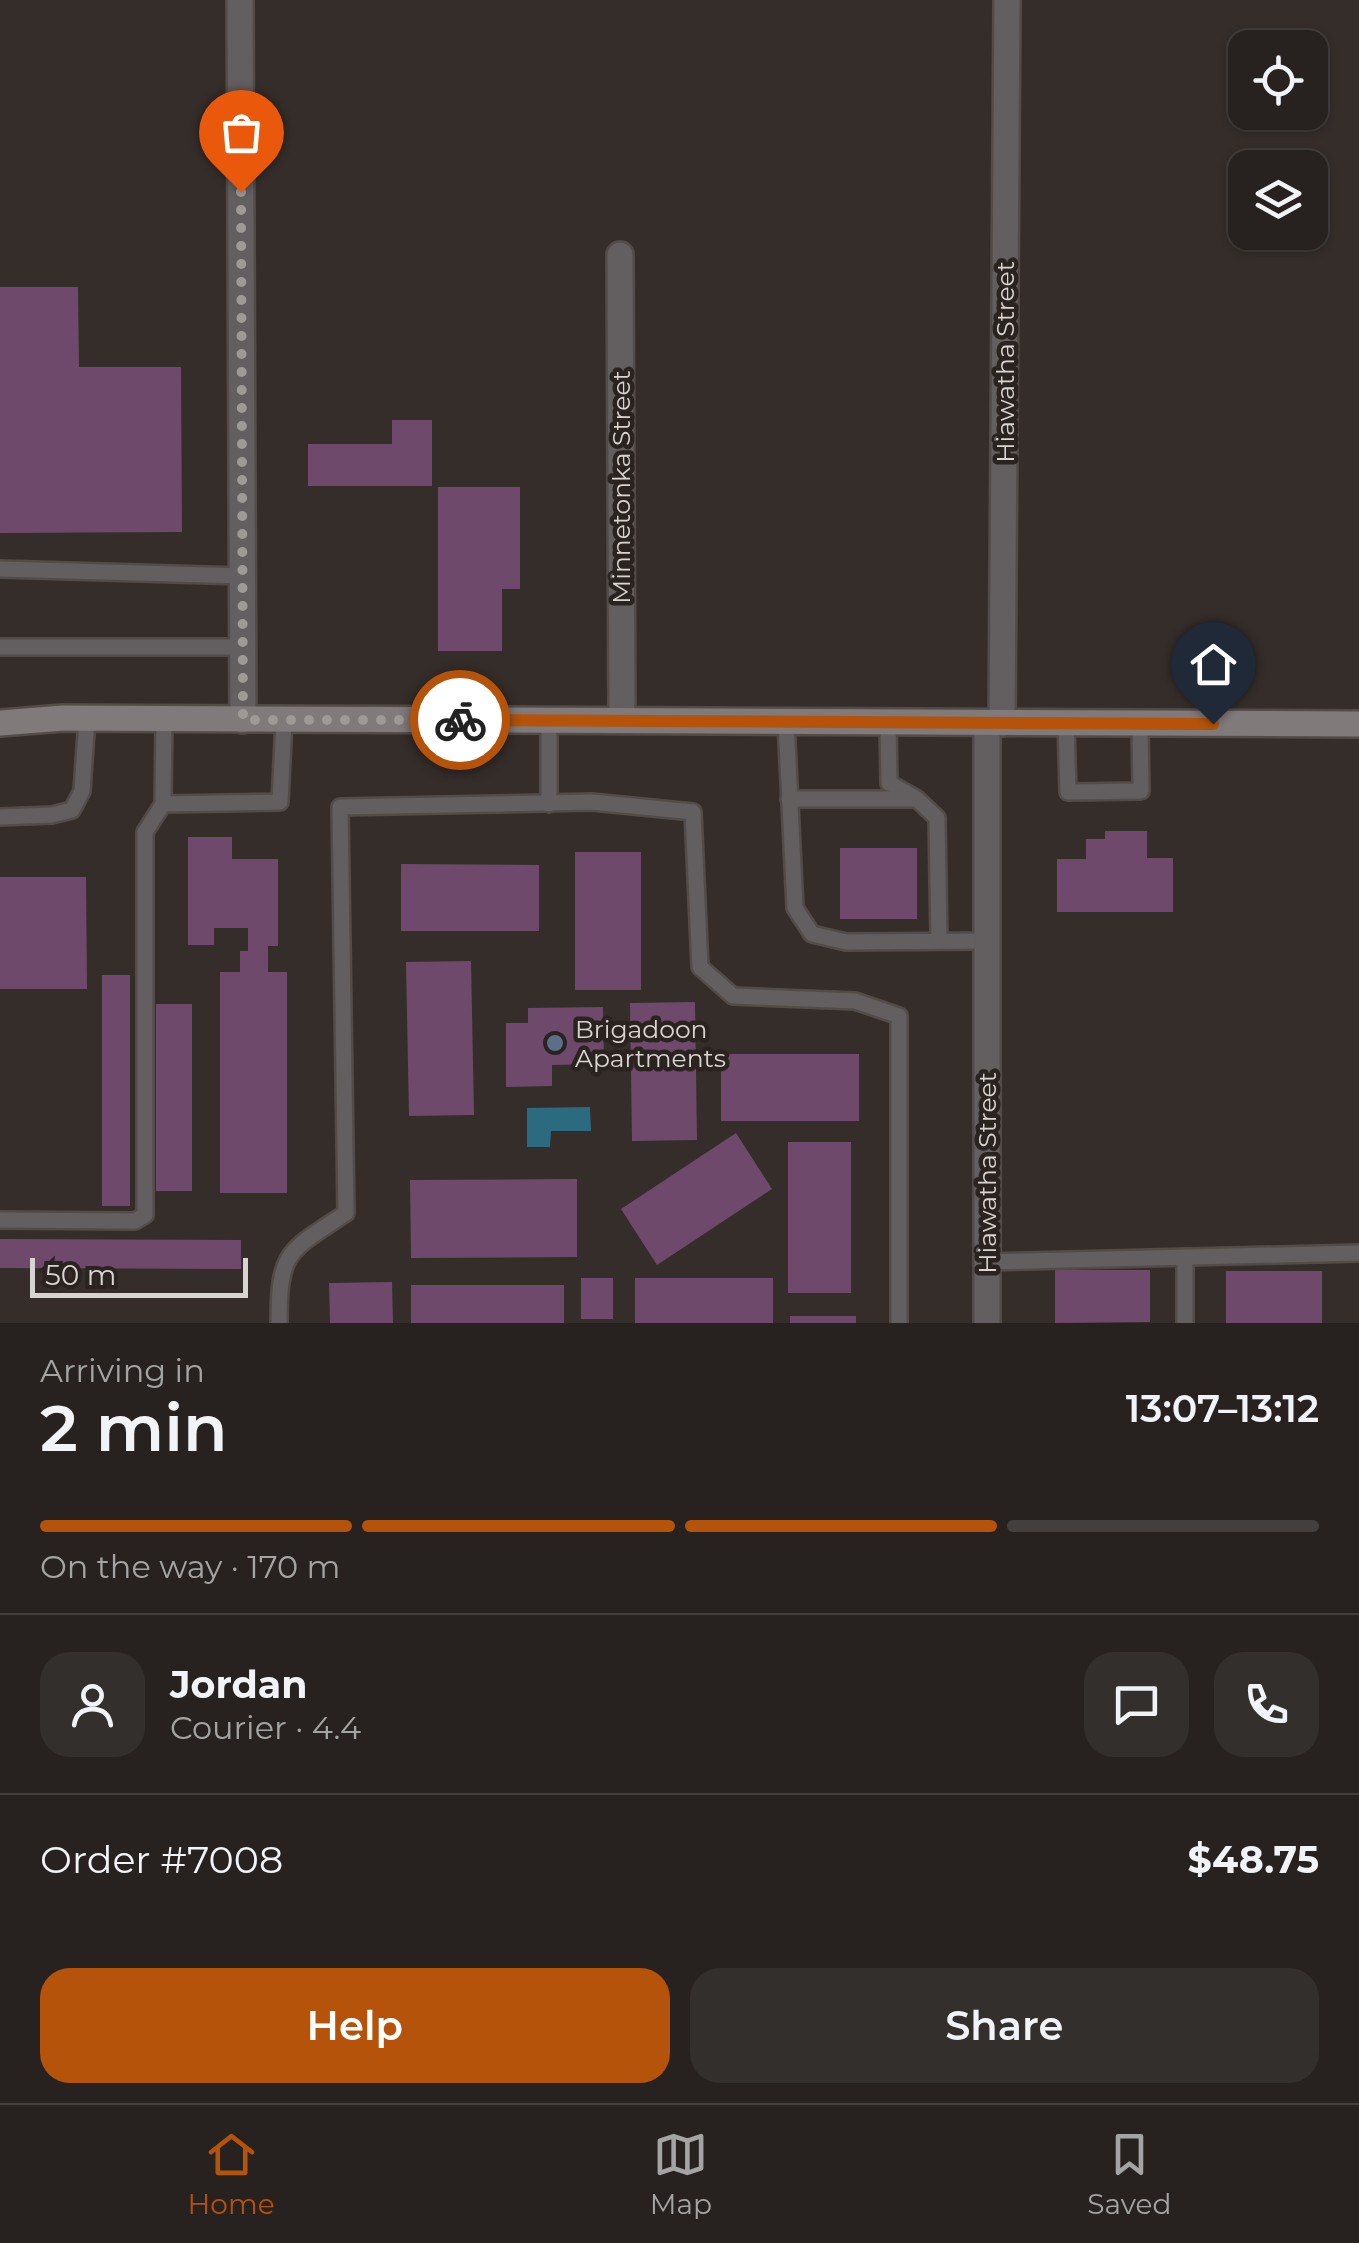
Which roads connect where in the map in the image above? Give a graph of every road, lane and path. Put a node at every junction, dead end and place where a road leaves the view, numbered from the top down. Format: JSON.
{"nodes":[{"id":1,"x":240,"y":0,"type":"edge"},
{"id":2,"x":1007,"y":0,"type":"edge"},
{"id":3,"x":620,"y":255,"type":"dead end"},
{"id":4,"x":0,"y":569,"type":"edge"},
{"id":5,"x":242,"y":576,"type":"junction"},
{"id":6,"x":0,"y":647,"type":"edge"},
{"id":7,"x":242,"y":648,"type":"junction"},
{"id":8,"x":87,"y":718,"type":"junction"},
{"id":9,"x":164,"y":719,"type":"junction"},
{"id":10,"x":549,"y":719,"type":"junction"},
{"id":11,"x":622,"y":719,"type":"junction"},
{"id":12,"x":243,"y":720,"type":"junction"},
{"id":13,"x":284,"y":720,"type":"junction"},
{"id":14,"x":786,"y":721,"type":"junction"},
{"id":15,"x":888,"y":722,"type":"junction"},
{"id":16,"x":0,"y":723,"type":"edge"},
{"id":17,"x":994,"y":724,"type":"junction"},
{"id":18,"x":1066,"y":724,"type":"junction"},
{"id":19,"x":1140,"y":724,"type":"junction"},
{"id":20,"x":1359,"y":724,"type":"edge"},
{"id":21,"x":790,"y":798,"type":"junction"},
{"id":22,"x":916,"y":800,"type":"junction"},
{"id":23,"x":164,"y":804,"type":"junction"},
{"id":24,"x":549,"y":804,"type":"junction"},
{"id":25,"x":0,"y":817,"type":"edge"},
{"id":26,"x":986,"y":940,"type":"junction"},
{"id":27,"x":939,"y":941,"type":"junction"},
{"id":28,"x":0,"y":1220,"type":"edge"},
{"id":29,"x":1359,"y":1253,"type":"edge"},
{"id":30,"x":1185,"y":1257,"type":"junction"},
{"id":31,"x":986,"y":1262,"type":"junction"},
{"id":32,"x":278,"y":1323,"type":"edge"},
{"id":33,"x":899,"y":1323,"type":"edge"},
{"id":34,"x":986,"y":1323,"type":"edge"},
{"id":35,"x":1186,"y":1323,"type":"edge"}],
"edges":[{"from":1,"to":5,"type":"street"},
{"from":2,"to":17,"type":"street","name":"Hiawatha Street"},
{"from":3,"to":11,"type":"street","name":"Minnetonka Street"},
{"from":4,"to":5,"type":"lane"},
{"from":5,"to":7,"type":"street"},
{"from":6,"to":7,"type":"lane"},
{"from":7,"to":12,"type":"street"},
{"from":8,"to":9,"type":"street"},
{"from":8,"to":16,"type":"street"},
{"from":8,"to":25,"type":"lane"},
{"from":9,"to":12,"type":"street"},
{"from":9,"to":23,"type":"lane"},
{"from":10,"to":11,"type":"street"},
{"from":10,"to":13,"type":"street"},
{"from":10,"to":24,"type":"lane"},
{"from":11,"to":14,"type":"street"},
{"from":12,"to":13,"type":"street"},
{"from":13,"to":23,"type":"lane"},
{"from":14,"to":15,"type":"street"},
{"from":14,"to":21,"type":"lane"},
{"from":15,"to":17,"type":"street"},
{"from":15,"to":22,"type":"lane"},
{"from":17,"to":18,"type":"street"},
{"from":17,"to":26,"type":"street","name":"Hiawatha Street"},
{"from":18,"to":19,"type":"street"},
{"from":18,"to":19,"type":"lane"},
{"from":19,"to":20,"type":"street"},
{"from":21,"to":22,"type":"lane"},
{"from":21,"to":27,"type":"lane"},
{"from":22,"to":27,"type":"lane"},
{"from":23,"to":28,"type":"lane"},
{"from":24,"to":32,"type":"lane"},
{"from":24,"to":33,"type":"lane"},
{"from":26,"to":27,"type":"lane"},
{"from":26,"to":31,"type":"street","name":"Hiawatha Street"},
{"from":29,"to":30,"type":"lane"},
{"from":30,"to":31,"type":"lane"},
{"from":30,"to":35,"type":"lane"},
{"from":31,"to":34,"type":"street","name":"Hiawatha Street"}]}
